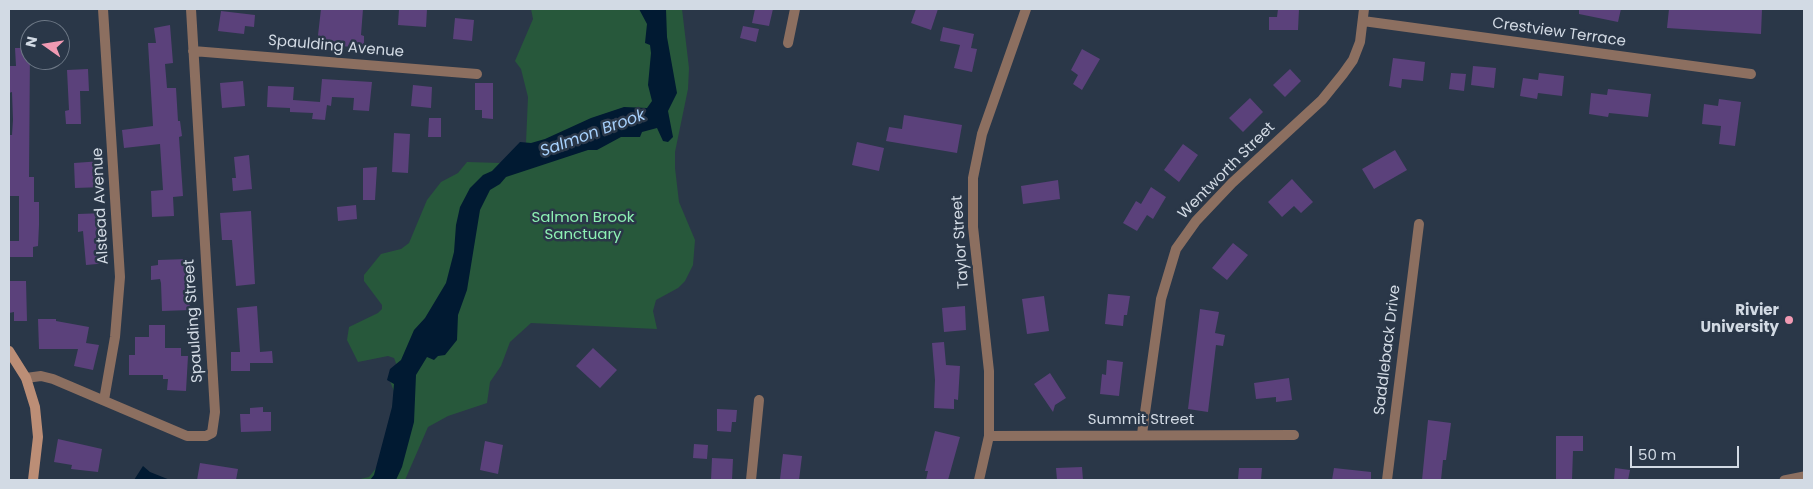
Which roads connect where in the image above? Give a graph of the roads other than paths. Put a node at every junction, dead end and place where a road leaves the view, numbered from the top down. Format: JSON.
{"nodes":[{"id":1,"x":103,"y":9,"type":"edge"},
{"id":2,"x":191,"y":9,"type":"edge"},
{"id":3,"x":795,"y":9,"type":"edge"},
{"id":4,"x":1025,"y":9,"type":"edge"},
{"id":5,"x":1364,"y":9,"type":"edge"},
{"id":6,"x":1364,"y":22,"type":"junction"},
{"id":7,"x":788,"y":42,"type":"dead end"},
{"id":8,"x":193,"y":51,"type":"junction"},
{"id":9,"x":477,"y":74,"type":"dead end"},
{"id":10,"x":1751,"y":74,"type":"dead end"},
{"id":11,"x":1419,"y":224,"type":"dead end"},
{"id":12,"x":9,"y":351,"type":"edge"},
{"id":13,"x":26,"y":378,"type":"junction"},
{"id":14,"x":104,"y":400,"type":"junction"},
{"id":15,"x":759,"y":400,"type":"dead end"},
{"id":16,"x":1142,"y":434,"type":"junction"},
{"id":17,"x":1294,"y":435,"type":"dead end"},
{"id":18,"x":989,"y":436,"type":"junction"},
{"id":19,"x":1804,"y":476,"type":"edge"},
{"id":20,"x":33,"y":480,"type":"edge"},
{"id":21,"x":751,"y":480,"type":"edge"},
{"id":22,"x":979,"y":480,"type":"edge"},
{"id":23,"x":1387,"y":480,"type":"edge"},
{"id":24,"x":1784,"y":480,"type":"edge"}],
"edges":[{"from":1,"to":14,"type":"street","name":"Alstead Avenue"},
{"from":2,"to":8,"type":"street","name":"Spaulding Street"},
{"from":3,"to":7,"type":"street"},
{"from":4,"to":18,"type":"street","name":"Taylor Street"},
{"from":5,"to":6,"type":"street","name":"Wentworth Street"},
{"from":6,"to":10,"type":"street","name":"Crestview Terrace"},
{"from":6,"to":16,"type":"street","name":"Wentworth Street"},
{"from":8,"to":9,"type":"street","name":"Spaulding Avenue"},
{"from":8,"to":14,"type":"street","name":"Spaulding Street"},
{"from":11,"to":23,"type":"street","name":"Saddleback Drive"},
{"from":12,"to":13,"type":"street"},
{"from":13,"to":14,"type":"street","name":"Spaulding Street"},
{"from":13,"to":20,"type":"street"},
{"from":15,"to":21,"type":"street"},
{"from":16,"to":17,"type":"street","name":"Summit Street"},
{"from":16,"to":18,"type":"street","name":"Summit Street"},
{"from":18,"to":22,"type":"street","name":"Taylor Street"},
{"from":19,"to":24,"type":"lane"}]}
